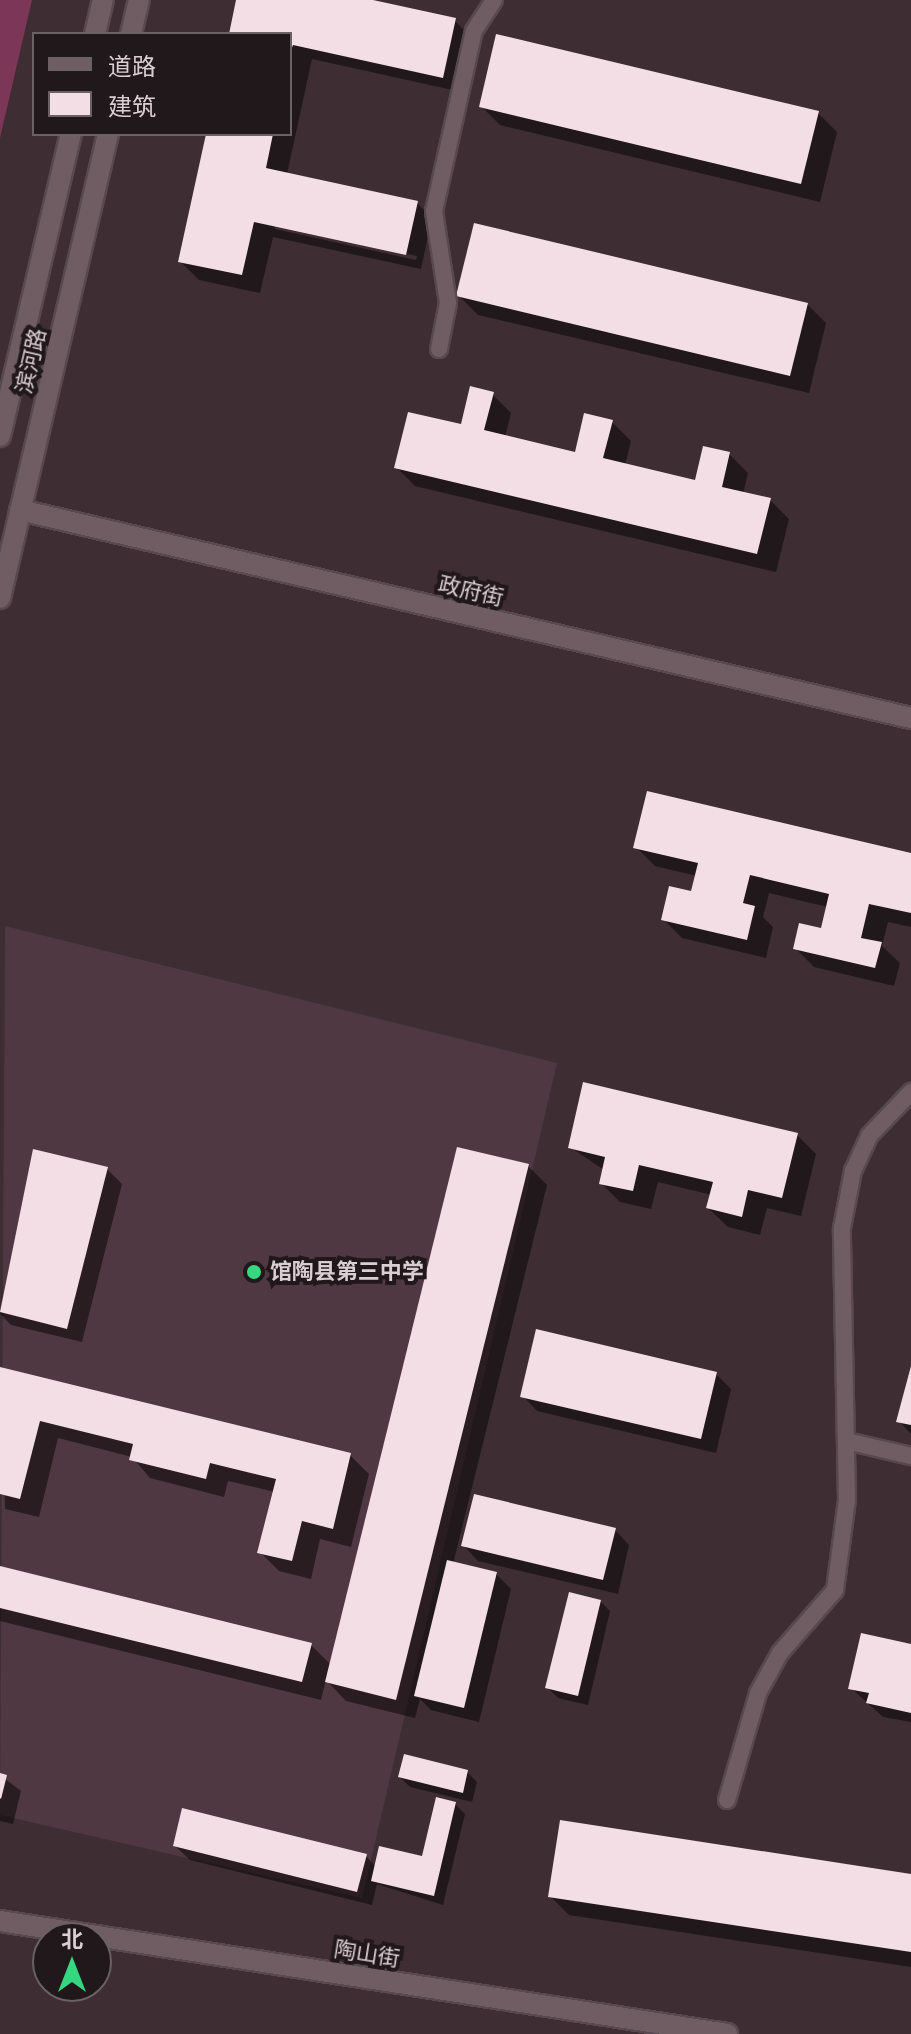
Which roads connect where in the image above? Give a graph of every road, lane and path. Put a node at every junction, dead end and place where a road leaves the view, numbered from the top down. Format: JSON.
{"nodes":[{"id":1,"x":103,"y":0,"type":"edge"},
{"id":2,"x":139,"y":0,"type":"edge"},
{"id":3,"x":494,"y":0,"type":"edge"},
{"id":4,"x":95,"y":32,"type":"edge"},
{"id":5,"x":131,"y":32,"type":"edge"},
{"id":6,"x":71,"y":136,"type":"edge"},
{"id":7,"x":108,"y":136,"type":"edge"},
{"id":8,"x":439,"y":349,"type":"dead end"},
{"id":9,"x":0,"y":436,"type":"edge"},
{"id":10,"x":20,"y":510,"type":"junction"},
{"id":11,"x":0,"y":598,"type":"edge"},
{"id":12,"x":911,"y":718,"type":"edge"},
{"id":13,"x":911,"y":1092,"type":"edge"},
{"id":14,"x":847,"y":1441,"type":"junction"},
{"id":15,"x":911,"y":1456,"type":"edge"},
{"id":16,"x":727,"y":1800,"type":"dead end"},
{"id":17,"x":0,"y":1921,"type":"edge"},
{"id":18,"x":727,"y":2034,"type":"edge"}],
"edges":[{"from":1,"to":4,"type":"street"},
{"from":2,"to":5,"type":"street"},
{"from":3,"to":8,"type":"lane"},
{"from":6,"to":9,"type":"street","name":"滨河路"},
{"from":7,"to":10,"type":"street","name":"滨河路"},
{"from":10,"to":11,"type":"street","name":"滨河路"},
{"from":10,"to":12,"type":"street","name":"政府街"},
{"from":13,"to":14,"type":"lane"},
{"from":14,"to":15,"type":"lane"},
{"from":14,"to":16,"type":"lane"},
{"from":17,"to":18,"type":"street","name":"陶山街"}]}
